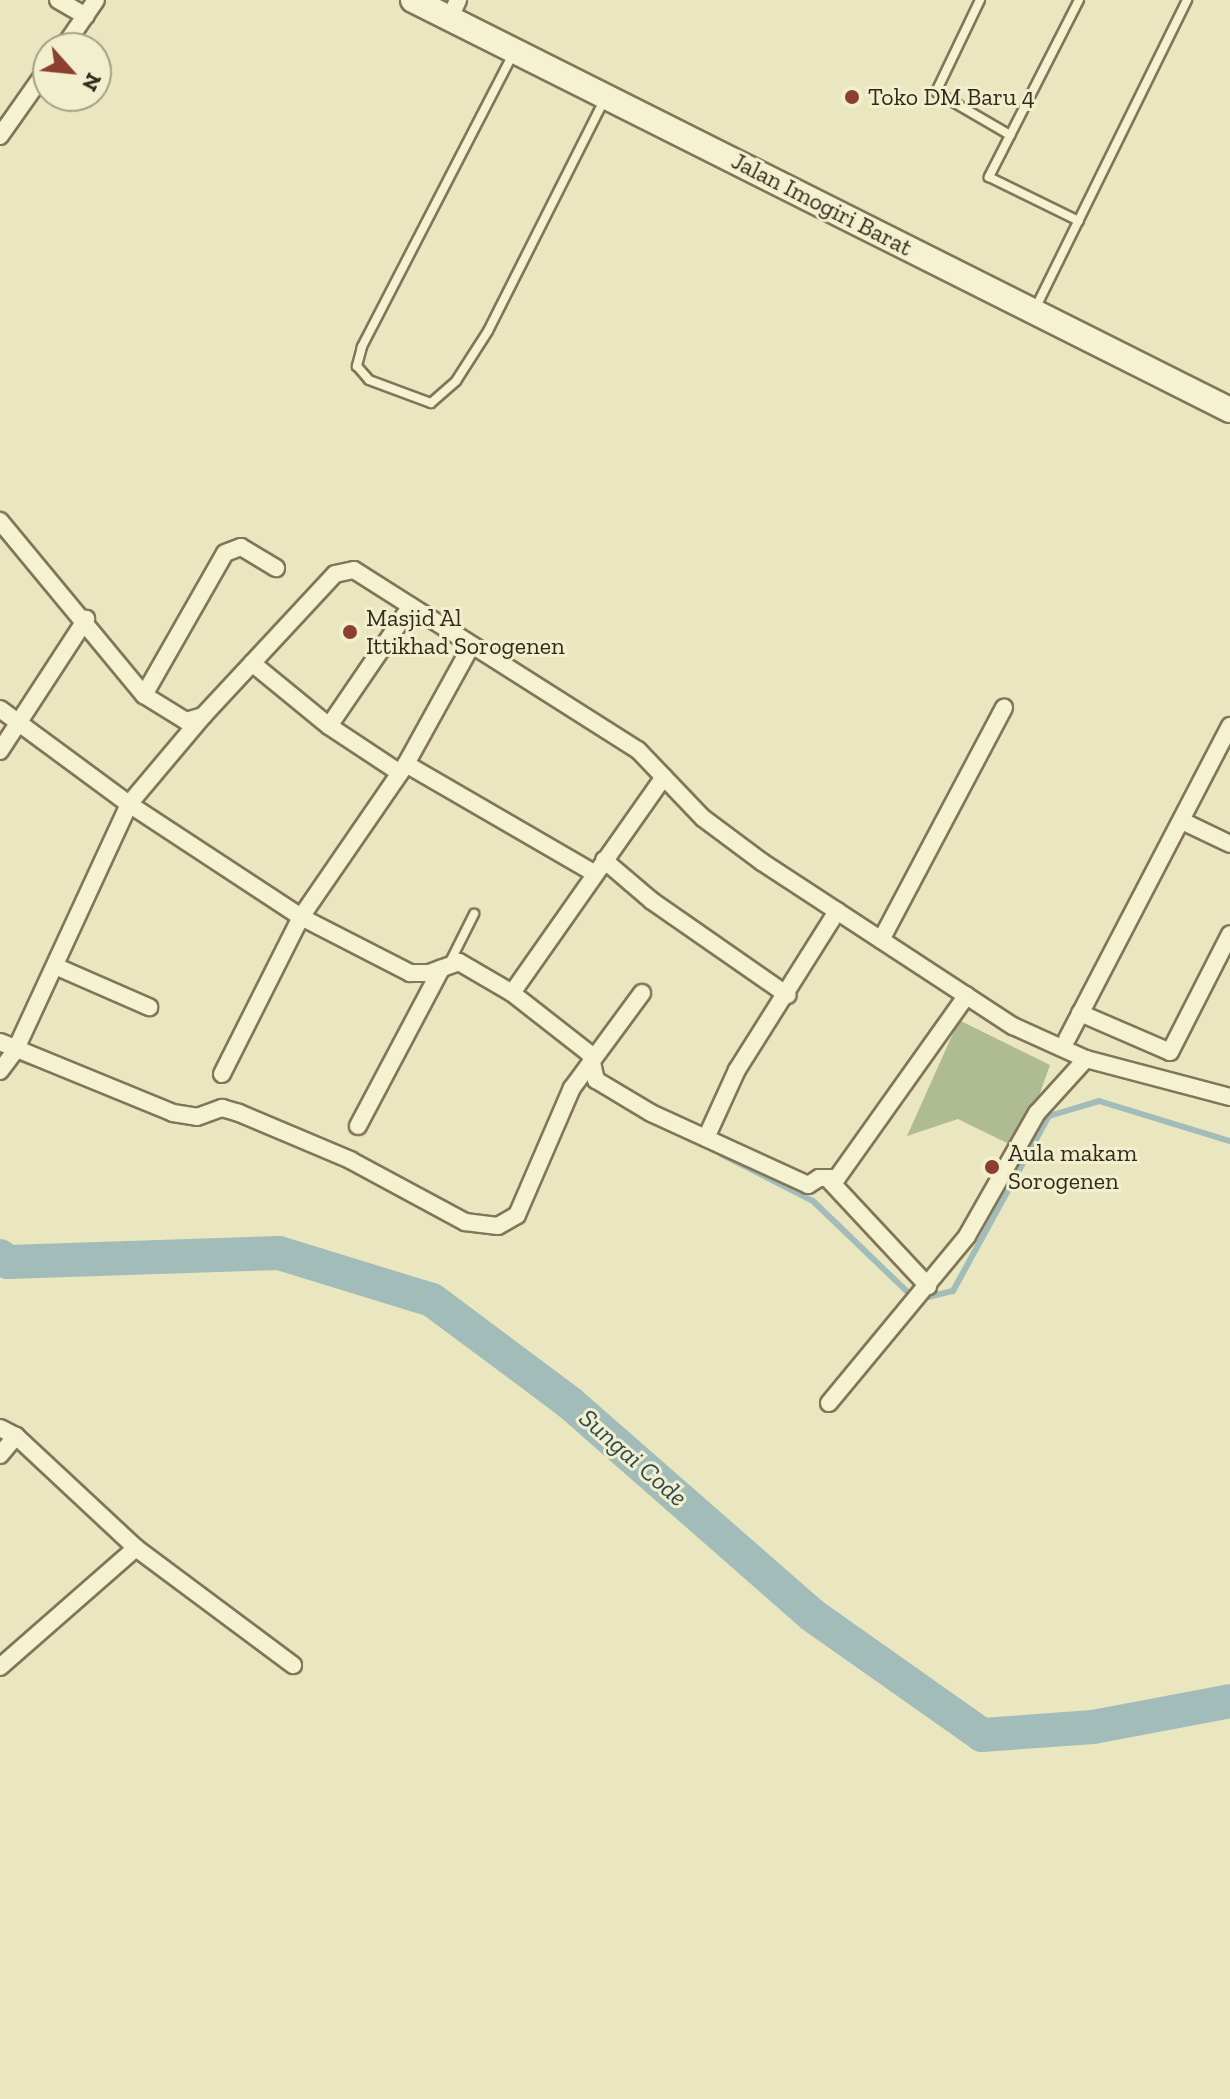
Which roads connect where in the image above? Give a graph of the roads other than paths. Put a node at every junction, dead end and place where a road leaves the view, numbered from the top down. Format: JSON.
{"nodes":[{"id":1,"x":58,"y":0,"type":"edge"},
{"id":2,"x":96,"y":0,"type":"edge"},
{"id":3,"x":413,"y":0,"type":"edge"},
{"id":4,"x":980,"y":0,"type":"edge"},
{"id":5,"x":1079,"y":0,"type":"edge"},
{"id":6,"x":1183,"y":1,"type":"edge"},
{"id":7,"x":454,"y":9,"type":"edge"},
{"id":8,"x":86,"y":16,"type":"junction"},
{"id":9,"x":74,"y":32,"type":"edge"},
{"id":10,"x":515,"y":50,"type":"junction"},
{"id":11,"x":32,"y":91,"type":"edge"},
{"id":12,"x":606,"y":96,"type":"junction"},
{"id":13,"x":1010,"y":135,"type":"junction"},
{"id":14,"x":0,"y":136,"type":"edge"},
{"id":15,"x":1079,"y":221,"type":"junction"},
{"id":16,"x":1034,"y":311,"type":"junction"},
{"id":17,"x":1230,"y":410,"type":"edge"},
{"id":18,"x":0,"y":521,"type":"edge"},
{"id":19,"x":276,"y":568,"type":"dead end"},
{"id":20,"x":411,"y":606,"type":"junction"},
{"id":21,"x":86,"y":619,"type":"junction"},
{"id":22,"x":470,"y":648,"type":"junction"},
{"id":23,"x":252,"y":663,"type":"junction"},
{"id":24,"x":144,"y":695,"type":"junction"},
{"id":25,"x":1004,"y":708,"type":"dead end"},
{"id":26,"x":0,"y":709,"type":"edge"},
{"id":27,"x":203,"y":716,"type":"junction"},
{"id":28,"x":16,"y":720,"type":"junction"},
{"id":29,"x":329,"y":726,"type":"junction"},
{"id":30,"x":1230,"y":726,"type":"edge"},
{"id":31,"x":0,"y":751,"type":"edge"},
{"id":32,"x":403,"y":768,"type":"junction"},
{"id":33,"x":664,"y":777,"type":"junction"},
{"id":34,"x":129,"y":804,"type":"junction"},
{"id":35,"x":1182,"y":821,"type":"junction"},
{"id":36,"x":1230,"y":844,"type":"edge"},
{"id":37,"x":599,"y":867,"type":"junction"},
{"id":38,"x":837,"y":911,"type":"junction"},
{"id":39,"x":474,"y":914,"type":"dead end"},
{"id":40,"x":301,"y":917,"type":"junction"},
{"id":41,"x":1230,"y":934,"type":"edge"},
{"id":42,"x":881,"y":940,"type":"junction"},
{"id":43,"x":446,"y":965,"type":"junction"},
{"id":44,"x":55,"y":966,"type":"junction"},
{"id":45,"x":512,"y":993,"type":"junction"},
{"id":46,"x":642,"y":993,"type":"dead end"},
{"id":47,"x":787,"y":995,"type":"junction"},
{"id":48,"x":967,"y":995,"type":"junction"},
{"id":49,"x":149,"y":1007,"type":"dead end"},
{"id":50,"x":1080,"y":1013,"type":"junction"},
{"id":51,"x":1067,"y":1039,"type":"dead end"},
{"id":52,"x":8,"y":1054,"type":"edge"},
{"id":53,"x":1086,"y":1059,"type":"junction"},
{"id":54,"x":590,"y":1063,"type":"junction"},
{"id":55,"x":222,"y":1074,"type":"dead end"},
{"id":56,"x":1229,"y":1095,"type":"edge"},
{"id":57,"x":358,"y":1126,"type":"dead end"},
{"id":58,"x":706,"y":1138,"type":"junction"},
{"id":59,"x":830,"y":1181,"type":"junction"},
{"id":60,"x":923,"y":1292,"type":"junction"},
{"id":61,"x":829,"y":1403,"type":"dead end"},
{"id":62,"x":0,"y":1428,"type":"edge"},
{"id":63,"x":16,"y":1436,"type":"junction"},
{"id":64,"x":0,"y":1455,"type":"edge"},
{"id":65,"x":136,"y":1548,"type":"junction"},
{"id":66,"x":3,"y":1658,"type":"edge"},
{"id":67,"x":293,"y":1665,"type":"dead end"}],
"edges":[{"from":1,"to":8,"type":"street"},
{"from":2,"to":8,"type":"street"},
{"from":3,"to":7,"type":"main road","name":"Jalan Imogiri Barat"},
{"from":4,"to":13,"type":"lane"},
{"from":5,"to":13,"type":"lane"},
{"from":6,"to":15,"type":"lane"},
{"from":7,"to":10,"type":"main road","name":"Jalan Imogiri Barat"},
{"from":8,"to":9,"type":"street"},
{"from":10,"to":12,"type":"main road","name":"Jalan Imogiri Barat"},
{"from":10,"to":12,"type":"lane"},
{"from":11,"to":14,"type":"street"},
{"from":12,"to":16,"type":"main road","name":"Jalan Imogiri Barat"},
{"from":13,"to":15,"type":"lane"},
{"from":15,"to":16,"type":"lane"},
{"from":16,"to":17,"type":"main road","name":"Jalan Imogiri Barat"},
{"from":18,"to":21,"type":"street"},
{"from":19,"to":24,"type":"street"},
{"from":20,"to":22,"type":"street"},
{"from":20,"to":23,"type":"street"},
{"from":20,"to":29,"type":"street"},
{"from":21,"to":24,"type":"street"},
{"from":21,"to":28,"type":"street"},
{"from":22,"to":32,"type":"street"},
{"from":22,"to":33,"type":"street"},
{"from":23,"to":27,"type":"street"},
{"from":23,"to":29,"type":"street"},
{"from":24,"to":27,"type":"street"},
{"from":25,"to":42,"type":"street"},
{"from":26,"to":28,"type":"street"},
{"from":27,"to":34,"type":"street"},
{"from":28,"to":31,"type":"street"},
{"from":28,"to":34,"type":"street"},
{"from":29,"to":32,"type":"street"},
{"from":30,"to":35,"type":"street"},
{"from":32,"to":37,"type":"street"},
{"from":32,"to":40,"type":"street"},
{"from":33,"to":37,"type":"street"},
{"from":33,"to":38,"type":"street"},
{"from":34,"to":40,"type":"street"},
{"from":34,"to":44,"type":"street"},
{"from":35,"to":36,"type":"street"},
{"from":35,"to":50,"type":"street"},
{"from":37,"to":45,"type":"street"},
{"from":37,"to":47,"type":"street"},
{"from":38,"to":42,"type":"street"},
{"from":38,"to":47,"type":"street"},
{"from":39,"to":43,"type":"lane"},
{"from":40,"to":43,"type":"street"},
{"from":40,"to":55,"type":"street"},
{"from":41,"to":50,"type":"street"},
{"from":42,"to":48,"type":"street"},
{"from":43,"to":45,"type":"street"},
{"from":43,"to":57,"type":"street"},
{"from":44,"to":49,"type":"street"},
{"from":44,"to":52,"type":"street"},
{"from":45,"to":54,"type":"street"},
{"from":46,"to":54,"type":"street"},
{"from":47,"to":58,"type":"street"},
{"from":48,"to":53,"type":"street"},
{"from":48,"to":59,"type":"street"},
{"from":50,"to":51,"type":"street"},
{"from":52,"to":54,"type":"street"},
{"from":53,"to":56,"type":"street"},
{"from":53,"to":60,"type":"street"},
{"from":54,"to":58,"type":"street"},
{"from":58,"to":59,"type":"street"},
{"from":59,"to":60,"type":"street"},
{"from":60,"to":61,"type":"street"},
{"from":62,"to":63,"type":"street"},
{"from":63,"to":64,"type":"street"},
{"from":63,"to":65,"type":"street"},
{"from":65,"to":66,"type":"street"},
{"from":65,"to":67,"type":"street"}]}
